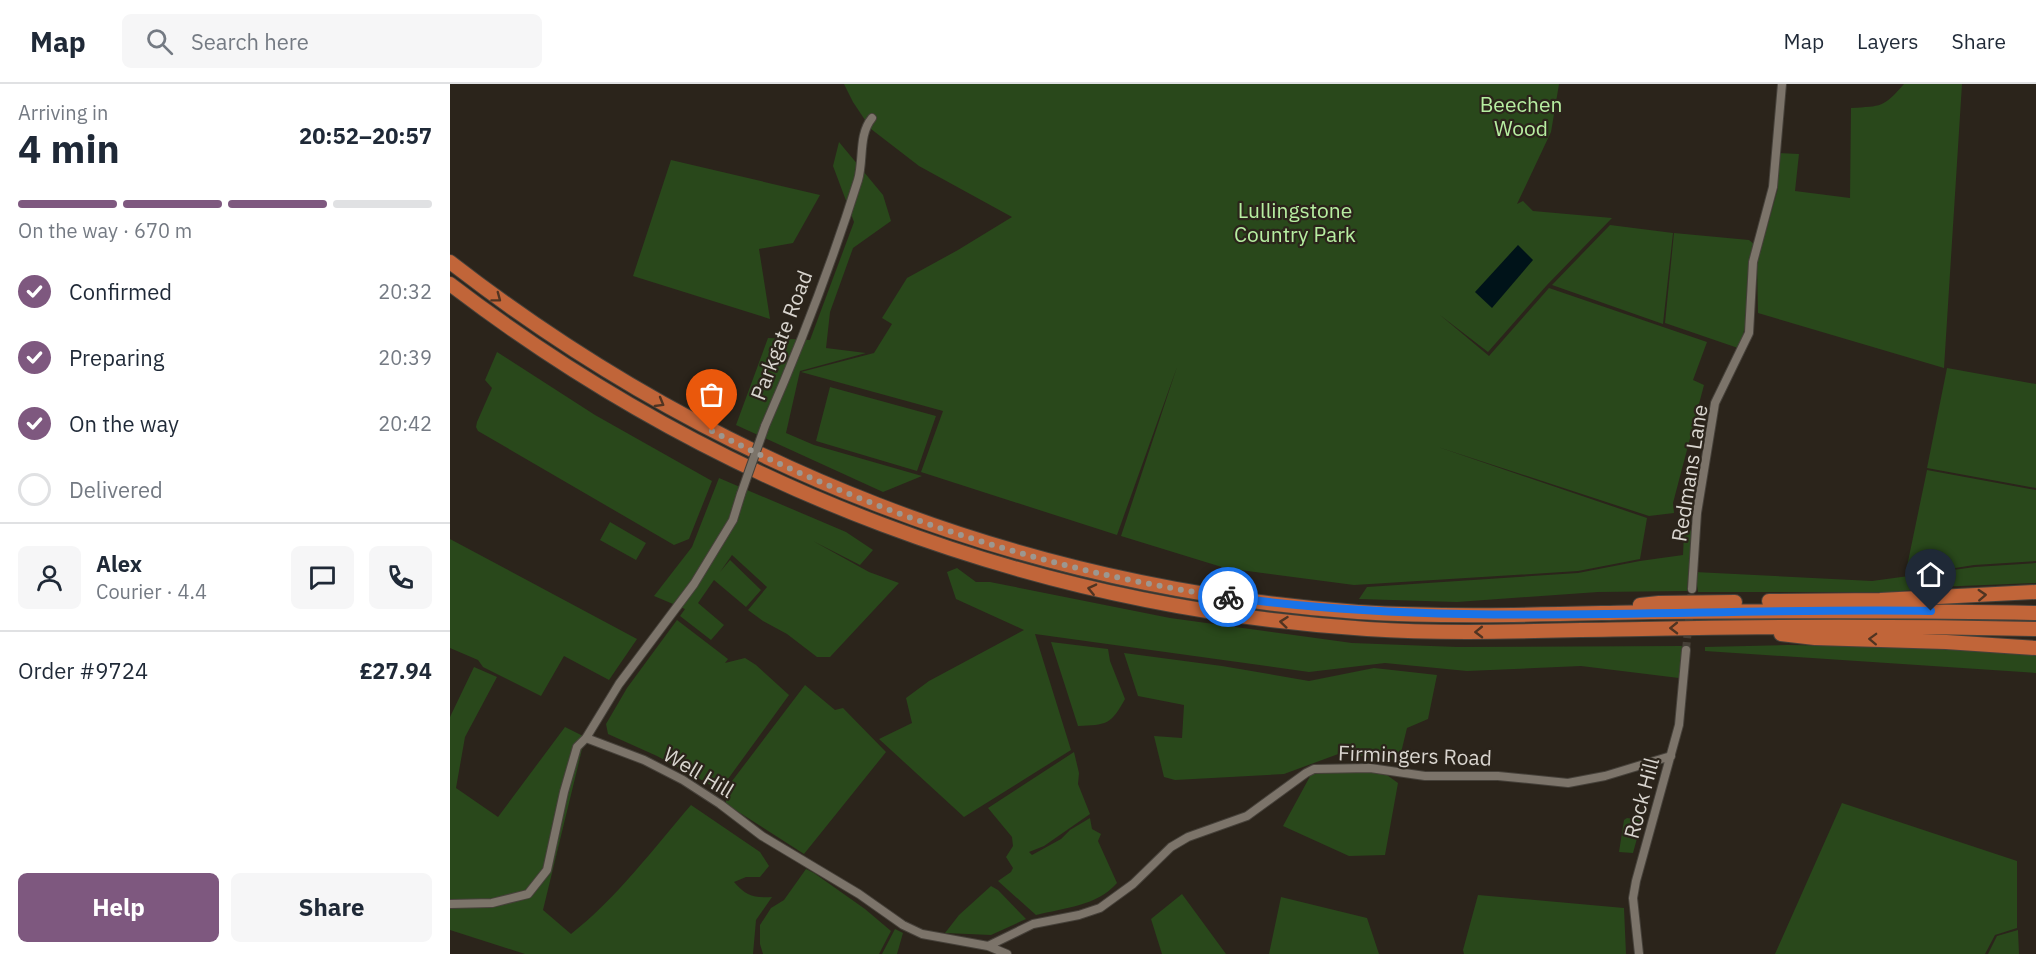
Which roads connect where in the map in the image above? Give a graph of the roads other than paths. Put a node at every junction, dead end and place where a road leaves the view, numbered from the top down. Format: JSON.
{"nodes":[{"id":1,"x":1782,"y":84,"type":"edge"},
{"id":2,"x":872,"y":118,"type":"dead end"},
{"id":3,"x":450,"y":262,"type":"edge"},
{"id":4,"x":450,"y":284,"type":"edge"},
{"id":5,"x":1692,"y":589,"type":"tunnel mouth"},
{"id":6,"x":2036,"y":592,"type":"edge"},
{"id":7,"x":1609,"y":613,"type":"junction"},
{"id":8,"x":2036,"y":613,"type":"edge"},
{"id":9,"x":1732,"y":627,"type":"junction"},
{"id":10,"x":2036,"y":628,"type":"edge"},
{"id":11,"x":2036,"y":648,"type":"edge"},
{"id":12,"x":1686,"y":650,"type":"tunnel mouth"},
{"id":13,"x":586,"y":738,"type":"junction"},
{"id":14,"x":1671,"y":756,"type":"junction"},
{"id":15,"x":450,"y":904,"type":"edge"},
{"id":16,"x":988,"y":946,"type":"junction"},
{"id":17,"x":1007,"y":954,"type":"edge"},
{"id":18,"x":1639,"y":954,"type":"edge"}],
"edges":[{"from":1,"to":5,"type":"street","name":"Redmans Lane"},
{"from":2,"to":13,"type":"street","name":"Parkgate Road","bridge":true},
{"from":3,"to":7,"type":"highway","one_way":true},
{"from":9,"to":4,"type":"highway","one_way":true},
{"from":7,"to":6,"type":"highway","one_way":true},
{"from":7,"to":8,"type":"highway"},
{"from":9,"to":10,"type":"highway"},
{"from":11,"to":9,"type":"highway","one_way":true},
{"from":12,"to":14,"type":"street","name":"Rock Hill"},
{"from":13,"to":15,"type":"street"},
{"from":13,"to":16,"type":"street","name":"Well Hill"},
{"from":14,"to":16,"type":"street","name":"Firmingers Road"},
{"from":14,"to":18,"type":"street","name":"Rock Hill"},
{"from":16,"to":17,"type":"street","name":"Well Hill"}]}
